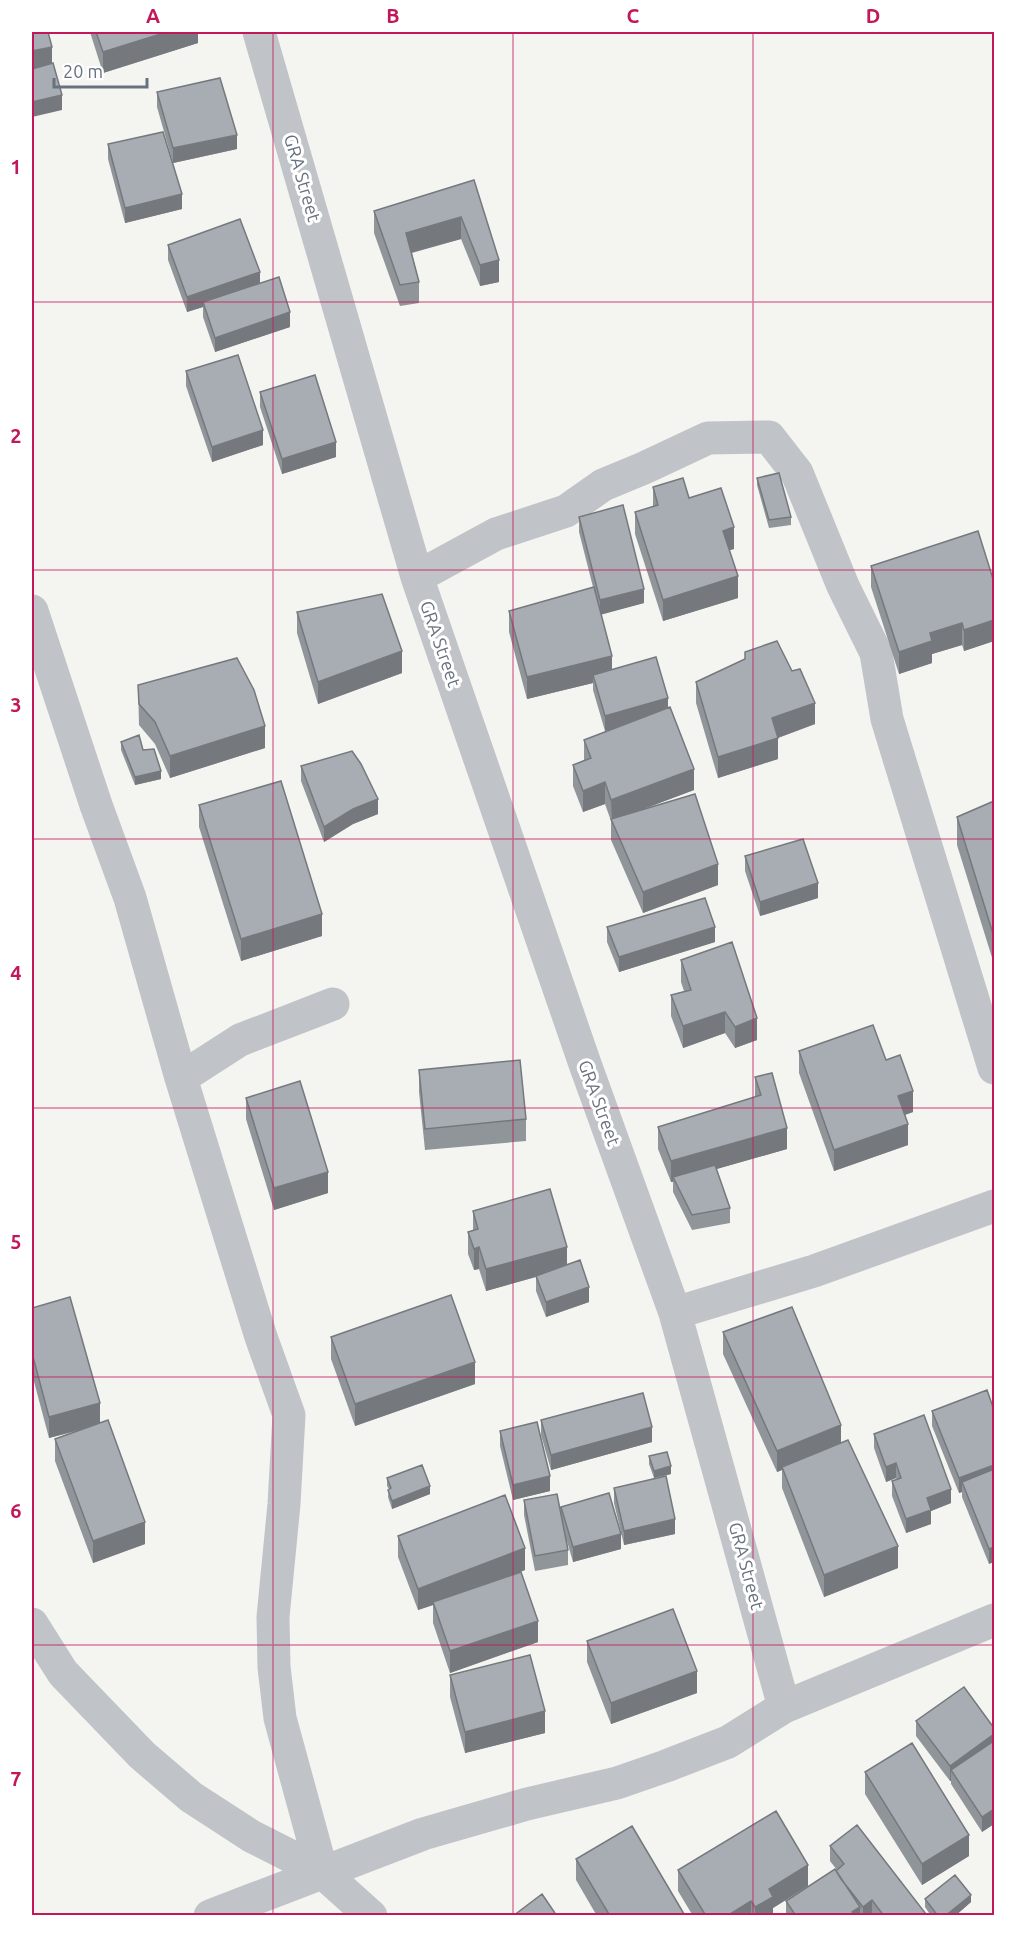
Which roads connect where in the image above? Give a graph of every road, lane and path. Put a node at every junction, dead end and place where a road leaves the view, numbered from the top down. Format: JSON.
{"nodes":[{"id":1,"x":259,"y":32,"type":"edge"},
{"id":2,"x":417,"y":577,"type":"junction"},
{"id":3,"x":32,"y":611,"type":"edge"},
{"id":4,"x":333,"y":1004,"type":"dead end"},
{"id":5,"x":994,"y":1068,"type":"edge"},
{"id":6,"x":181,"y":1078,"type":"junction"},
{"id":7,"x":994,"y":1206,"type":"edge"},
{"id":8,"x":675,"y":1313,"type":"junction"},
{"id":9,"x":994,"y":1620,"type":"edge"},
{"id":10,"x":32,"y":1624,"type":"edge"},
{"id":11,"x":784,"y":1707,"type":"junction"},
{"id":12,"x":322,"y":1872,"type":"junction"},
{"id":13,"x":210,"y":1916,"type":"edge"},
{"id":14,"x":371,"y":1916,"type":"edge"}],
"edges":[{"from":1,"to":2,"type":"street","name":"GRA Street"},
{"from":2,"to":5,"type":"street"},
{"from":2,"to":8,"type":"street","name":"GRA Street"},
{"from":3,"to":6,"type":"street"},
{"from":4,"to":6,"type":"street"},
{"from":6,"to":12,"type":"street"},
{"from":7,"to":8,"type":"street"},
{"from":8,"to":11,"type":"street","name":"GRA Street"},
{"from":9,"to":11,"type":"street"},
{"from":10,"to":12,"type":"street"},
{"from":11,"to":12,"type":"street"},
{"from":12,"to":13,"type":"street"},
{"from":12,"to":14,"type":"street"}]}
